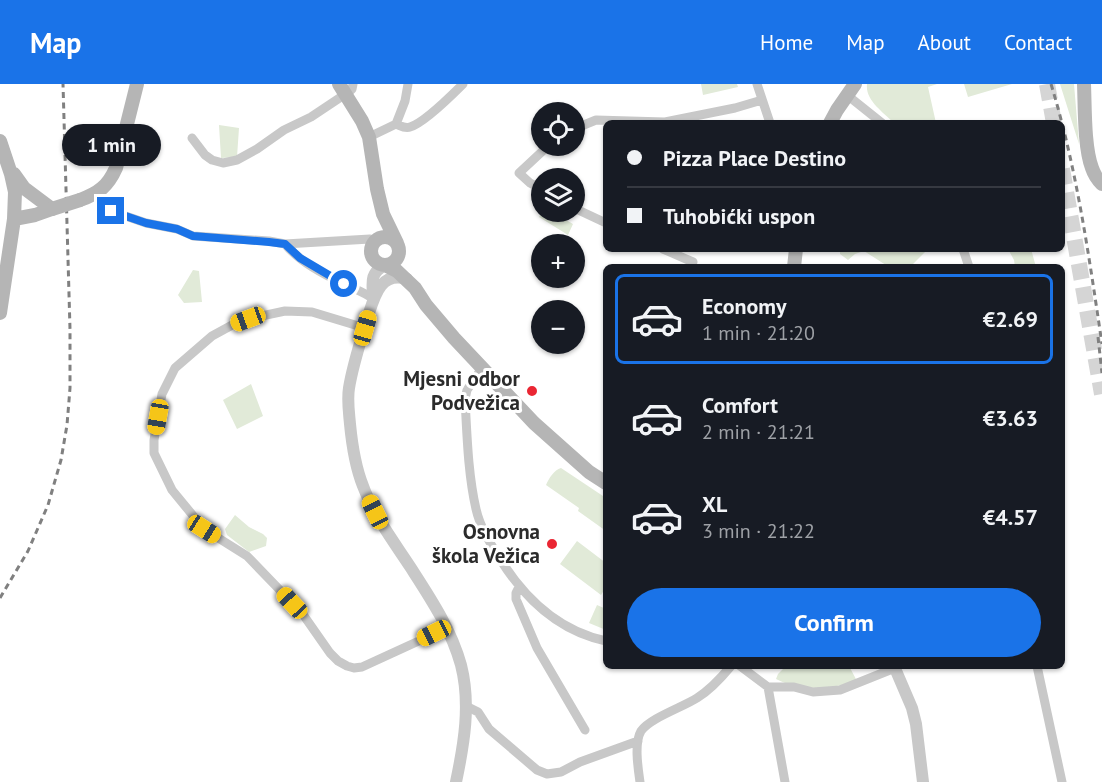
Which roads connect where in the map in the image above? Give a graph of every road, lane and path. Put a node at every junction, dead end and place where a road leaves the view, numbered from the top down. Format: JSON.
{"nodes":[{"id":1,"x":137,"y":84,"type":"edge"},
{"id":2,"x":408,"y":84,"type":"edge"},
{"id":3,"x":463,"y":84,"type":"edge"},
{"id":4,"x":757,"y":84,"type":"edge"},
{"id":5,"x":1084,"y":84,"type":"edge"},
{"id":6,"x":346,"y":87,"type":"edge"},
{"id":7,"x":851,"y":89,"type":"edge"},
{"id":8,"x":762,"y":100,"type":"junction"},
{"id":9,"x":603,"y":120,"type":"edge"},
{"id":10,"x":676,"y":120,"type":"edge"},
{"id":11,"x":769,"y":120,"type":"edge"},
{"id":12,"x":832,"y":120,"type":"edge"},
{"id":13,"x":879,"y":120,"type":"edge"},
{"id":14,"x":396,"y":124,"type":"junction"},
{"id":15,"x":585,"y":124,"type":"edge"},
{"id":16,"x":369,"y":137,"type":"junction"},
{"id":17,"x":192,"y":138,"type":"dead end"},
{"id":18,"x":0,"y":141,"type":"edge"},
{"id":19,"x":538,"y":156,"type":"edge"},
{"id":20,"x":8,"y":164,"type":"junction"},
{"id":21,"x":1096,"y":165,"type":"edge"},
{"id":22,"x":531,"y":183,"type":"edge"},
{"id":23,"x":1102,"y":184,"type":"edge"},
{"id":24,"x":52,"y":209,"type":"junction"},
{"id":25,"x":111,"y":211,"type":"dead end"},
{"id":26,"x":585,"y":213,"type":"edge"},
{"id":27,"x":382,"y":214,"type":"junction"},
{"id":28,"x":14,"y":219,"type":"junction"},
{"id":29,"x":603,"y":222,"type":"edge"},
{"id":30,"x":374,"y":239,"type":"junction"},
{"id":31,"x":285,"y":244,"type":"junction"},
{"id":32,"x":398,"y":247,"type":"junction"},
{"id":33,"x":669,"y":252,"type":"edge"},
{"id":34,"x":691,"y":264,"type":"edge"},
{"id":35,"x":385,"y":266,"type":"junction"},
{"id":36,"x":411,"y":284,"type":"junction"},
{"id":37,"x":374,"y":299,"type":"junction"},
{"id":38,"x":0,"y":313,"type":"edge"},
{"id":39,"x":365,"y":328,"type":"junction"},
{"id":40,"x":482,"y":368,"type":"junction"},
{"id":41,"x":603,"y":481,"type":"edge"},
{"id":42,"x":519,"y":587,"type":"junction"},
{"id":43,"x":447,"y":628,"type":"junction"},
{"id":44,"x":603,"y":640,"type":"edge"},
{"id":45,"x":727,"y":669,"type":"edge"},
{"id":46,"x":744,"y":669,"type":"edge"},
{"id":47,"x":889,"y":669,"type":"edge"},
{"id":48,"x":895,"y":669,"type":"edge"},
{"id":49,"x":1038,"y":669,"type":"edge"},
{"id":50,"x":768,"y":687,"type":"junction"},
{"id":51,"x":466,"y":706,"type":"junction"},
{"id":52,"x":585,"y":730,"type":"dead end"},
{"id":53,"x":638,"y":741,"type":"junction"},
{"id":54,"x":456,"y":782,"type":"edge"},
{"id":55,"x":640,"y":782,"type":"edge"},
{"id":56,"x":785,"y":782,"type":"edge"},
{"id":57,"x":923,"y":782,"type":"edge"},
{"id":58,"x":1062,"y":782,"type":"edge"}],
"edges":[{"from":1,"to":24,"type":"main road","bridge":true},
{"from":2,"to":14,"type":"street"},
{"from":3,"to":14,"type":"street"},
{"from":4,"to":8,"type":"street"},
{"from":5,"to":21,"type":"main road"},
{"from":6,"to":16,"type":"main road"},
{"from":6,"to":17,"type":"street"},
{"from":7,"to":12,"type":"main road"},
{"from":7,"to":13,"type":"street"},
{"from":8,"to":10,"type":"street"},
{"from":8,"to":11,"type":"street"},
{"from":9,"to":15,"type":"street"},
{"from":14,"to":16,"type":"street"},
{"from":16,"to":27,"type":"main road"},
{"from":18,"to":20,"type":"main road"},
{"from":19,"to":22,"type":"street"},
{"from":20,"to":24,"type":"main road"},
{"from":20,"to":28,"type":"main road"},
{"from":21,"to":23,"type":"main road"},
{"from":24,"to":28,"type":"main road"},
{"from":25,"to":31,"type":"street"},
{"from":26,"to":29,"type":"street"},
{"from":27,"to":30,"type":"main road"},
{"from":27,"to":32,"type":"main road"},
{"from":28,"to":38,"type":"main road"},
{"from":30,"to":31,"type":"street"},
{"from":30,"to":32,"type":"main road"},
{"from":30,"to":35,"type":"main road"},
{"from":31,"to":37,"type":"street"},
{"from":32,"to":35,"type":"main road"},
{"from":32,"to":36,"type":"main road"},
{"from":33,"to":34,"type":"street"},
{"from":35,"to":36,"type":"main road"},
{"from":35,"to":37,"type":"street"},
{"from":36,"to":37,"type":"street"},
{"from":36,"to":40,"type":"main road"},
{"from":37,"to":39,"type":"street"},
{"from":39,"to":43,"type":"street"},
{"from":39,"to":43,"type":"street"},
{"from":40,"to":41,"type":"main road"},
{"from":40,"to":42,"type":"street"},
{"from":42,"to":44,"type":"street"},
{"from":42,"to":52,"type":"street"},
{"from":43,"to":51,"type":"street"},
{"from":45,"to":53,"type":"street"},
{"from":46,"to":50,"type":"street"},
{"from":47,"to":50,"type":"street"},
{"from":48,"to":57,"type":"street"},
{"from":49,"to":58,"type":"street"},
{"from":50,"to":56,"type":"street"},
{"from":51,"to":53,"type":"street"},
{"from":51,"to":54,"type":"street"},
{"from":53,"to":55,"type":"street"}]}
